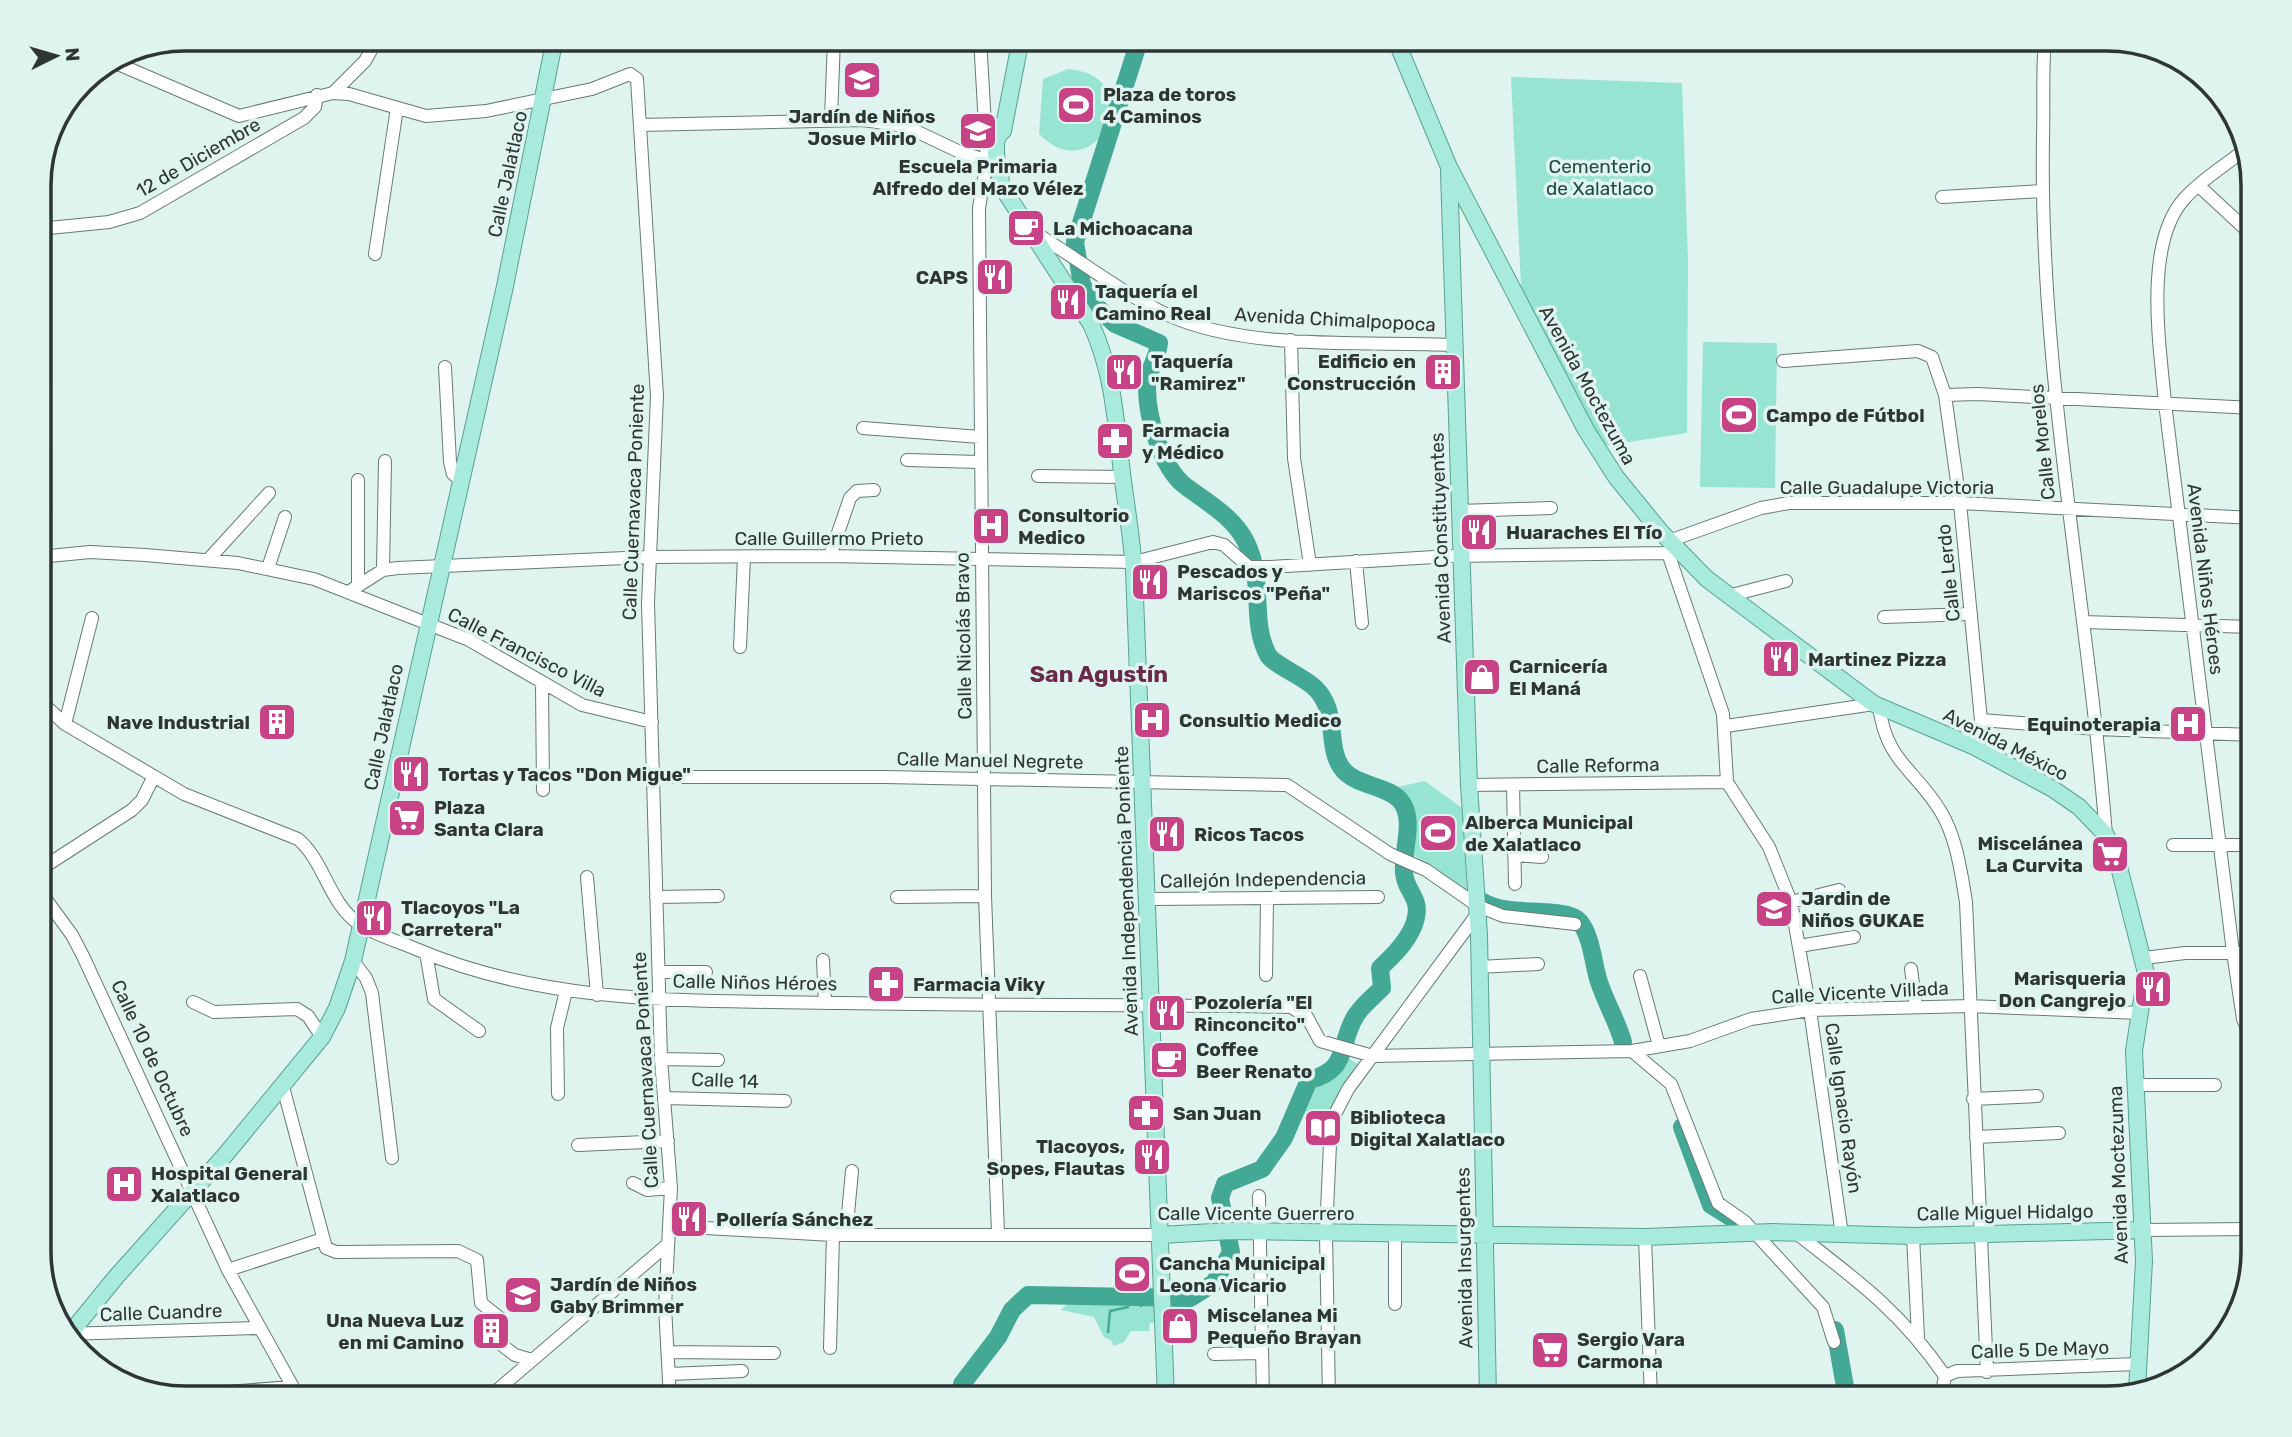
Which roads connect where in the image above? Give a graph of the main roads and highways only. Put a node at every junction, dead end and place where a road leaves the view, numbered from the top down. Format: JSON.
{"nodes":[{"id":1,"x":553,"y":51,"type":"edge"},
{"id":2,"x":1018,"y":51,"type":"edge"},
{"id":3,"x":1400,"y":51,"type":"edge"},
{"id":4,"x":1004,"y":122,"type":"junction"},
{"id":5,"x":1449,"y":167,"type":"junction"},
{"id":6,"x":1010,"y":196,"type":"junction"},
{"id":7,"x":1876,"y":705,"type":"joint"},
{"id":8,"x":1478,"y":909,"type":"joint"},
{"id":9,"x":2144,"y":958,"type":"joint"},
{"id":10,"x":2143,"y":1230,"type":"junction"},
{"id":11,"x":1484,"y":1234,"type":"junction"},
{"id":12,"x":1160,"y":1235,"type":"junction"},
{"id":13,"x":1842,"y":1235,"type":"joint"},
{"id":14,"x":74,"y":1328,"type":"edge"},
{"id":15,"x":2137,"y":1383,"type":"edge"},
{"id":16,"x":1165,"y":1386,"type":"edge"},
{"id":17,"x":1488,"y":1386,"type":"edge"}],
"edges":[{"from":1,"to":14,"type":"main road","name":"Calle Jalatlaco"},
{"from":2,"to":4,"type":"main road","name":"Avenida Independencia Poniente"},
{"from":3,"to":5,"type":"main road","name":"Avenida Moctezuma"},
{"from":4,"to":6,"type":"main road","name":"Avenida Independencia Poniente"},
{"from":4,"to":6,"type":"main road","name":"Avenida Independencia Poniente"},
{"from":5,"to":7,"type":"main road","name":"Avenida Moctezuma"},
{"from":5,"to":8,"type":"main road","name":"Avenida Constituyentes"},
{"from":6,"to":12,"type":"main road","name":"Avenida Independencia Poniente"},
{"from":7,"to":9,"type":"main road","name":"Avenida México"},
{"from":8,"to":11,"type":"main road","name":"Avenida Insurgentes"},
{"from":9,"to":10,"type":"main road","name":"Avenida Moctezuma"},
{"from":10,"to":13,"type":"main road","name":"Calle Miguel Hidalgo"},
{"from":10,"to":15,"type":"main road","name":"Avenida Moctezuma"},
{"from":11,"to":12,"type":"main road","name":"Calle Vicente Guerrero"},
{"from":11,"to":13,"type":"main road","name":"Calle Vicente Guerrero"},
{"from":11,"to":17,"type":"main road","name":"Avenida Insurgentes"},
{"from":12,"to":16,"type":"main road","name":"Avenida Independencia Poniente"}]}
